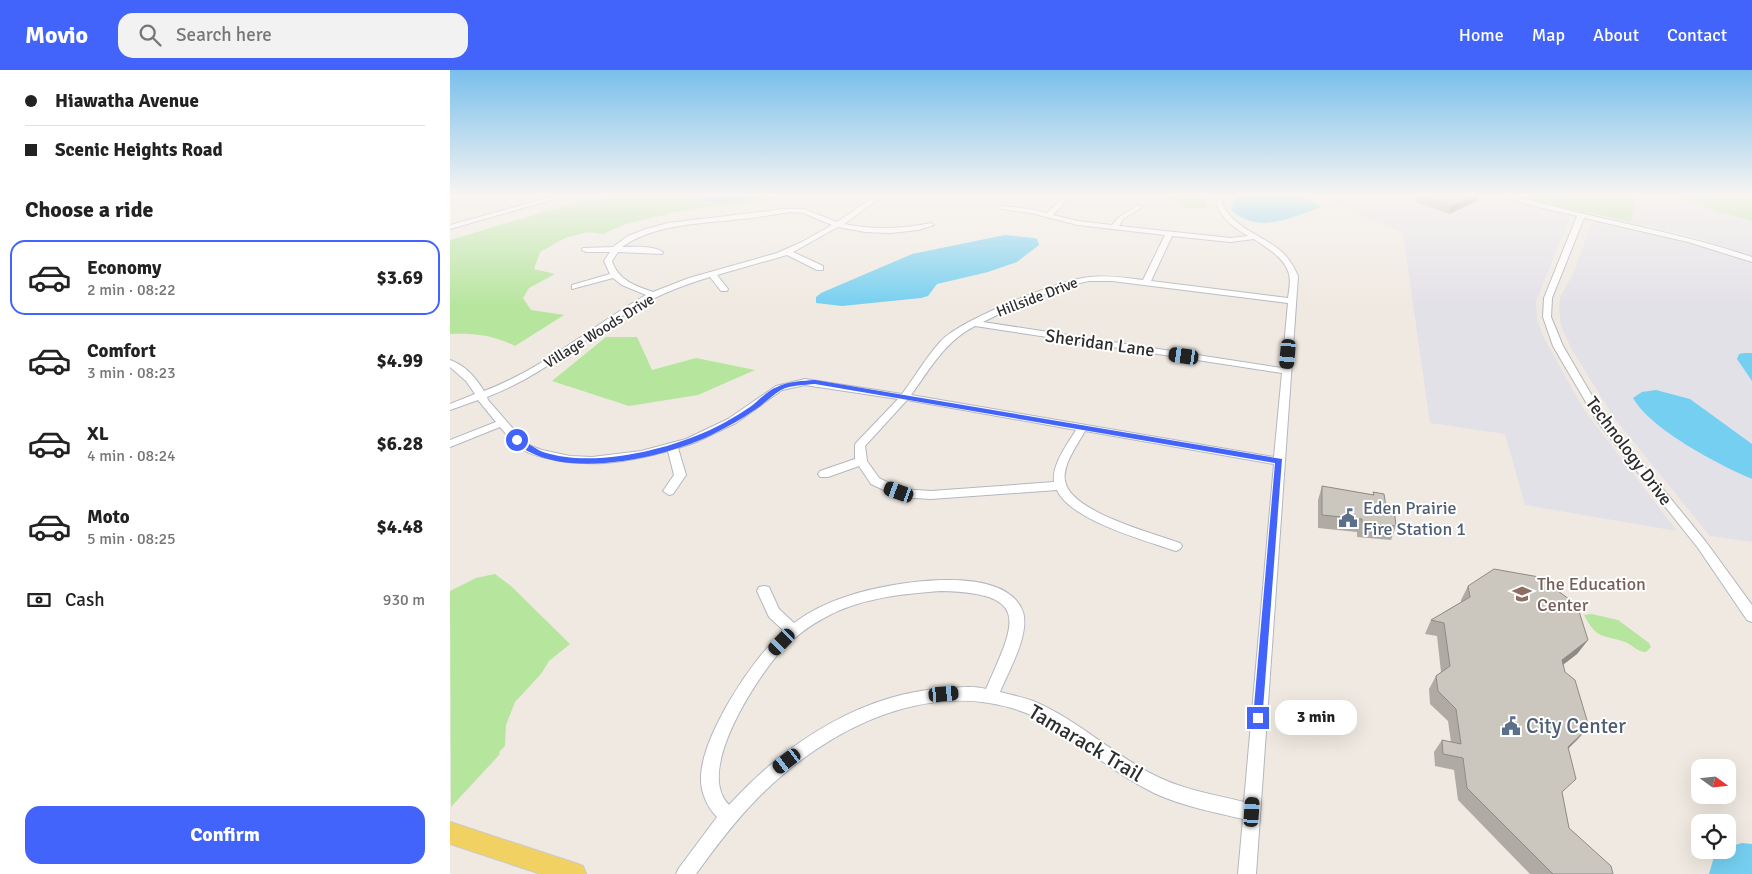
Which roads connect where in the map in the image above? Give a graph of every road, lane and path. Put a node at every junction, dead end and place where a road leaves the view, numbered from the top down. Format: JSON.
{"nodes":[{"id":1,"x":651,"y":232,"type":"edge"},
{"id":2,"x":826,"y":232,"type":"edge"},
{"id":3,"x":1149,"y":232,"type":"edge"},
{"id":4,"x":1248,"y":232,"type":"edge"},
{"id":5,"x":1575,"y":232,"type":"edge"},
{"id":6,"x":1653,"y":232,"type":"edge"},
{"id":7,"x":1168,"y":234,"type":"junction"},
{"id":8,"x":1255,"y":237,"type":"junction"},
{"id":9,"x":616,"y":249,"type":"junction"},
{"id":10,"x":586,"y":250,"type":"dead end"},
{"id":11,"x":659,"y":252,"type":"dead end"},
{"id":12,"x":788,"y":252,"type":"junction"},
{"id":13,"x":1752,"y":260,"type":"edge"},
{"id":14,"x":820,"y":268,"type":"dead end"},
{"id":15,"x":712,"y":274,"type":"junction"},
{"id":16,"x":613,"y":276,"type":"junction"},
{"id":17,"x":1146,"y":283,"type":"junction"},
{"id":18,"x":575,"y":287,"type":"dead end"},
{"id":19,"x":724,"y":289,"type":"dead end"},
{"id":20,"x":653,"y":295,"type":"junction"},
{"id":21,"x":1293,"y":301,"type":"junction"},
{"id":22,"x":973,"y":322,"type":"junction"},
{"id":23,"x":450,"y":363,"type":"edge"},
{"id":24,"x":1286,"y":370,"type":"junction"},
{"id":25,"x":482,"y":396,"type":"junction"},
{"id":26,"x":905,"y":397,"type":"junction"},
{"id":27,"x":450,"y":407,"type":"edge"},
{"id":28,"x":502,"y":423,"type":"junction"},
{"id":29,"x":1082,"y":428,"type":"junction"},
{"id":30,"x":450,"y":444,"type":"edge"},
{"id":31,"x":672,"y":447,"type":"junction"},
{"id":32,"x":861,"y":461,"type":"junction"},
{"id":33,"x":1279,"y":461,"type":"junction"},
{"id":34,"x":824,"y":474,"type":"dead end"},
{"id":35,"x":1060,"y":486,"type":"junction"},
{"id":36,"x":669,"y":491,"type":"dead end"},
{"id":37,"x":1176,"y":546,"type":"dead end"},
{"id":38,"x":764,"y":591,"type":"dead end"},
{"id":39,"x":1752,"y":616,"type":"edge"},
{"id":40,"x":793,"y":631,"type":"junction"},
{"id":41,"x":991,"y":695,"type":"junction"},
{"id":42,"x":1252,"y":812,"type":"junction"},
{"id":43,"x":728,"y":816,"type":"junction"},
{"id":44,"x":450,"y":833,"type":"edge"},
{"id":45,"x":575,"y":874,"type":"edge"},
{"id":46,"x":685,"y":874,"type":"edge"},
{"id":47,"x":1247,"y":874,"type":"edge"}],
"edges":[{"from":1,"to":9,"type":"street"},
{"from":2,"to":12,"type":"street","name":"Village Woods Drive"},
{"from":3,"to":7,"type":"street"},
{"from":4,"to":8,"type":"street"},
{"from":5,"to":39,"type":"street","name":"Technology Drive"},
{"from":6,"to":13,"type":"street"},
{"from":7,"to":8,"type":"street"},
{"from":7,"to":17,"type":"street"},
{"from":8,"to":21,"type":"street"},
{"from":9,"to":10,"type":"street"},
{"from":9,"to":11,"type":"street"},
{"from":9,"to":16,"type":"street"},
{"from":12,"to":14,"type":"street"},
{"from":12,"to":15,"type":"street","name":"Village Woods Drive"},
{"from":15,"to":19,"type":"street"},
{"from":15,"to":20,"type":"street","name":"Village Woods Drive"},
{"from":16,"to":18,"type":"street"},
{"from":16,"to":20,"type":"street"},
{"from":17,"to":21,"type":"street","name":"Hillside Drive"},
{"from":17,"to":22,"type":"street","name":"Hillside Drive"},
{"from":20,"to":25,"type":"street","name":"Village Woods Drive"},
{"from":21,"to":24,"type":"street"},
{"from":22,"to":24,"type":"street","name":"Sheridan Lane"},
{"from":22,"to":26,"type":"street","name":"Hillside Drive"},
{"from":23,"to":25,"type":"street"},
{"from":24,"to":33,"type":"street"},
{"from":25,"to":27,"type":"street","name":"Village Woods Drive"},
{"from":25,"to":28,"type":"street"},
{"from":26,"to":29,"type":"street"},
{"from":26,"to":31,"type":"street"},
{"from":26,"to":32,"type":"street","name":"Hillside Drive"},
{"from":28,"to":30,"type":"street"},
{"from":28,"to":31,"type":"street"},
{"from":29,"to":33,"type":"street"},
{"from":29,"to":35,"type":"street"},
{"from":31,"to":36,"type":"street"},
{"from":32,"to":34,"type":"street"},
{"from":32,"to":35,"type":"street"},
{"from":33,"to":42,"type":"street"},
{"from":35,"to":37,"type":"street"},
{"from":38,"to":40,"type":"street"},
{"from":40,"to":41,"type":"street"},
{"from":40,"to":43,"type":"street"},
{"from":41,"to":42,"type":"street","name":"Tamarack Trail"},
{"from":41,"to":43,"type":"street","name":"Tamarack Trail"},
{"from":42,"to":47,"type":"street"},
{"from":43,"to":46,"type":"street","name":"Tamarack Trail"},
{"from":44,"to":45,"type":"main road"}]}
